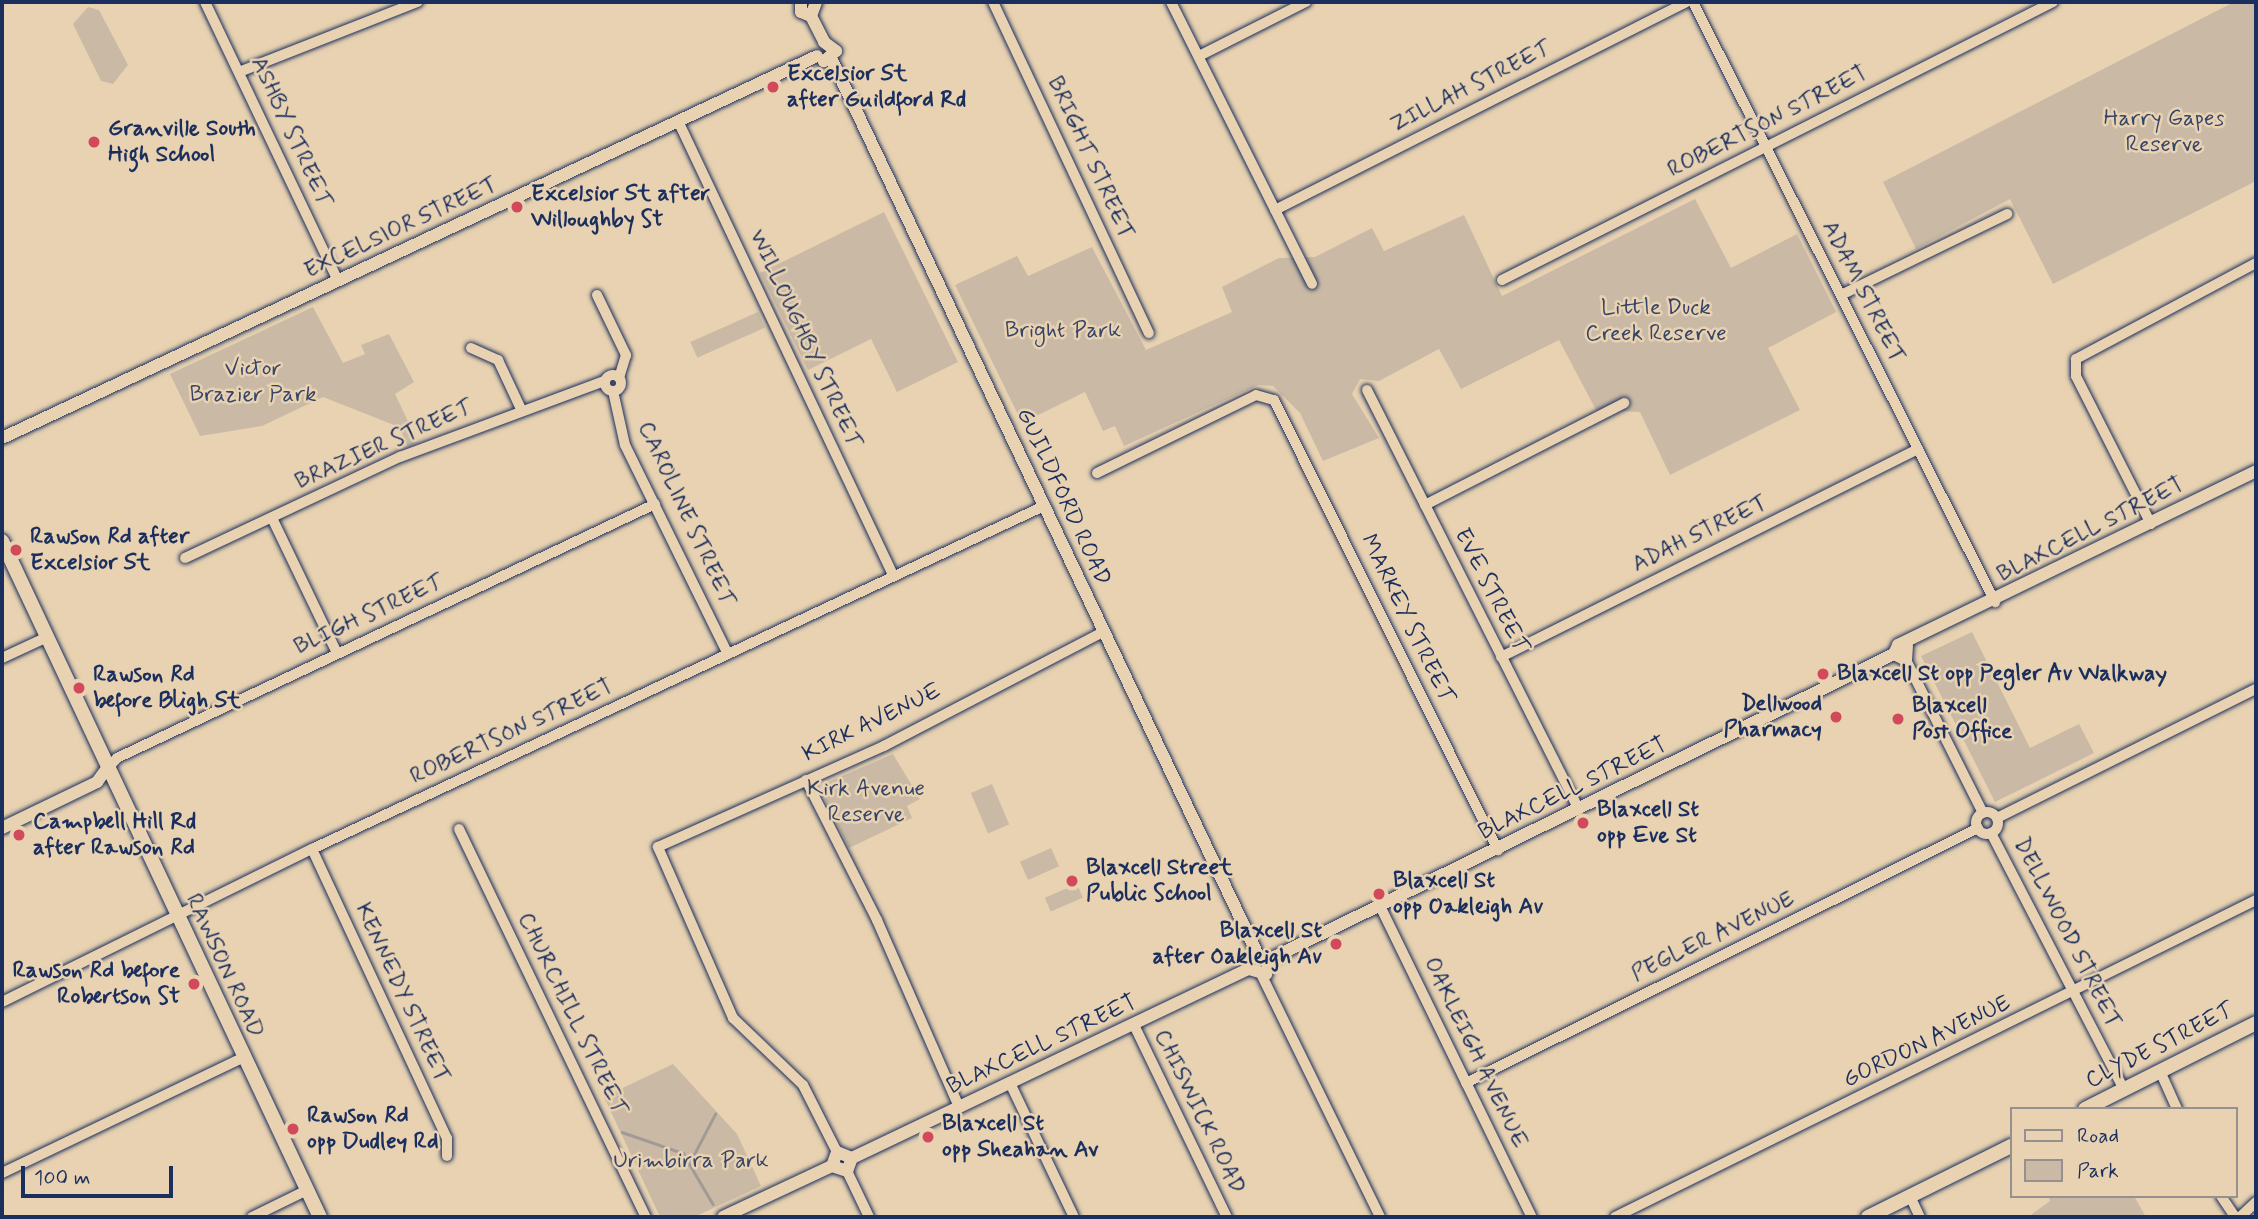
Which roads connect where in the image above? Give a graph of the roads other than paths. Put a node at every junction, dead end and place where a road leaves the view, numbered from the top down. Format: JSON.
{"nodes":[{"id":1,"x":205,"y":2,"type":"edge"},
{"id":2,"x":418,"y":2,"type":"edge"},
{"id":3,"x":801,"y":2,"type":"edge"},
{"id":4,"x":818,"y":2,"type":"edge"},
{"id":5,"x":993,"y":2,"type":"edge"},
{"id":6,"x":1171,"y":2,"type":"edge"},
{"id":7,"x":1306,"y":2,"type":"edge"},
{"id":8,"x":1686,"y":2,"type":"edge"},
{"id":9,"x":1693,"y":2,"type":"edge"},
{"id":10,"x":2053,"y":2,"type":"edge"},
{"id":11,"x":811,"y":16,"type":"junction"},
{"id":12,"x":824,"y":42,"type":"junction"},
{"id":13,"x":817,"y":56,"type":"junction"},
{"id":14,"x":1199,"y":56,"type":"junction"},
{"id":15,"x":831,"y":60,"type":"junction"},
{"id":16,"x":239,"y":72,"type":"junction"},
{"id":17,"x":678,"y":121,"type":"junction"},
{"id":18,"x":1766,"y":146,"type":"junction"},
{"id":19,"x":1275,"y":210,"type":"junction"},
{"id":20,"x":2007,"y":214,"type":"dead end"},
{"id":21,"x":2256,"y":262,"type":"edge"},
{"id":22,"x":1502,"y":280,"type":"dead end"},
{"id":23,"x":338,"y":281,"type":"junction"},
{"id":24,"x":1312,"y":284,"type":"dead end"},
{"id":25,"x":597,"y":295,"type":"dead end"},
{"id":26,"x":1841,"y":295,"type":"junction"},
{"id":27,"x":1149,"y":333,"type":"dead end"},
{"id":28,"x":471,"y":348,"type":"dead end"},
{"id":29,"x":620,"y":378,"type":"junction"},
{"id":30,"x":604,"y":381,"type":"junction"},
{"id":31,"x":1367,"y":390,"type":"dead end"},
{"id":32,"x":613,"y":391,"type":"junction"},
{"id":33,"x":1624,"y":402,"type":"dead end"},
{"id":34,"x":521,"y":409,"type":"junction"},
{"id":35,"x":2,"y":438,"type":"edge"},
{"id":36,"x":1919,"y":449,"type":"junction"},
{"id":37,"x":2256,"y":471,"type":"edge"},
{"id":38,"x":1097,"y":473,"type":"dead end"},
{"id":39,"x":655,"y":504,"type":"junction"},
{"id":40,"x":1424,"y":505,"type":"junction"},
{"id":41,"x":1044,"y":506,"type":"junction"},
{"id":42,"x":272,"y":519,"type":"junction"},
{"id":43,"x":2151,"y":524,"type":"junction"},
{"id":44,"x":2,"y":541,"type":"edge"},
{"id":45,"x":185,"y":558,"type":"dead end"},
{"id":46,"x":893,"y":575,"type":"junction"},
{"id":47,"x":1995,"y":602,"type":"junction"},
{"id":48,"x":1103,"y":632,"type":"junction"},
{"id":49,"x":45,"y":638,"type":"junction"},
{"id":50,"x":337,"y":653,"type":"junction"},
{"id":51,"x":728,"y":654,"type":"junction"},
{"id":52,"x":1501,"y":657,"type":"junction"},
{"id":53,"x":1900,"y":657,"type":"junction"},
{"id":54,"x":2,"y":658,"type":"edge"},
{"id":55,"x":2256,"y":689,"type":"edge"},
{"id":56,"x":105,"y":771,"type":"junction"},
{"id":57,"x":806,"y":780,"type":"junction"},
{"id":58,"x":1579,"y":810,"type":"junction"},
{"id":59,"x":1983,"y":813,"type":"junction"},
{"id":60,"x":1997,"y":818,"type":"junction"},
{"id":61,"x":2,"y":828,"type":"edge"},
{"id":62,"x":1978,"y":828,"type":"junction"},
{"id":63,"x":459,"y":829,"type":"dead end"},
{"id":64,"x":1991,"y":833,"type":"junction"},
{"id":65,"x":312,"y":849,"type":"junction"},
{"id":66,"x":1498,"y":850,"type":"junction"},
{"id":67,"x":2256,"y":900,"type":"edge"},
{"id":68,"x":1381,"y":908,"type":"junction"},
{"id":69,"x":176,"y":917,"type":"junction"},
{"id":70,"x":1256,"y":953,"type":"junction"},
{"id":71,"x":1270,"y":959,"type":"junction"},
{"id":72,"x":1249,"y":969,"type":"junction"},
{"id":73,"x":1262,"y":976,"type":"junction"},
{"id":74,"x":2074,"y":992,"type":"junction"},
{"id":75,"x":2,"y":1002,"type":"edge"},
{"id":76,"x":2256,"y":1023,"type":"edge"},
{"id":77,"x":1134,"y":1025,"type":"junction"},
{"id":78,"x":242,"y":1058,"type":"junction"},
{"id":79,"x":2160,"y":1071,"type":"junction"},
{"id":80,"x":1010,"y":1083,"type":"junction"},
{"id":81,"x":1466,"y":1083,"type":"junction"},
{"id":82,"x":2123,"y":1090,"type":"junction"},
{"id":83,"x":958,"y":1107,"type":"junction"},
{"id":84,"x":2089,"y":1107,"type":"edge"},
{"id":85,"x":2176,"y":1107,"type":"edge"},
{"id":86,"x":2010,"y":1146,"type":"edge"},
{"id":87,"x":837,"y":1152,"type":"junction"},
{"id":88,"x":447,"y":1156,"type":"dead end"},
{"id":89,"x":852,"y":1158,"type":"junction"},
{"id":90,"x":832,"y":1166,"type":"junction"},
{"id":91,"x":847,"y":1171,"type":"junction"},
{"id":92,"x":2,"y":1173,"type":"edge"},
{"id":93,"x":307,"y":1190,"type":"junction"},
{"id":94,"x":1910,"y":1196,"type":"junction"},
{"id":95,"x":2223,"y":1198,"type":"edge"},
{"id":96,"x":2256,"y":1202,"type":"edge"},
{"id":97,"x":251,"y":1217,"type":"edge"},
{"id":98,"x":320,"y":1217,"type":"edge"},
{"id":99,"x":646,"y":1217,"type":"edge"},
{"id":100,"x":723,"y":1217,"type":"edge"},
{"id":101,"x":869,"y":1217,"type":"edge"},
{"id":102,"x":1074,"y":1217,"type":"edge"},
{"id":103,"x":1227,"y":1217,"type":"edge"},
{"id":104,"x":1380,"y":1217,"type":"edge"},
{"id":105,"x":1532,"y":1217,"type":"edge"},
{"id":106,"x":1615,"y":1217,"type":"edge"},
{"id":107,"x":1868,"y":1217,"type":"edge"},
{"id":108,"x":1920,"y":1217,"type":"edge"},
{"id":109,"x":2238,"y":1217,"type":"edge"}],
"edges":[{"from":1,"to":16,"type":"street","name":"ASHBY STREET"},
{"from":2,"to":16,"type":"street"},
{"from":3,"to":11,"type":"street"},
{"from":4,"to":11,"type":"street"},
{"from":5,"to":27,"type":"street","name":"BRIGHT STREET"},
{"from":6,"to":14,"type":"street"},
{"from":7,"to":14,"type":"street"},
{"from":8,"to":19,"type":"street","name":"ZILLAH STREET"},
{"from":9,"to":18,"type":"street","name":"ADAM STREET"},
{"from":10,"to":18,"type":"street","name":"ROBERTSON STREET"},
{"from":11,"to":12,"type":"street"},
{"from":12,"to":13,"type":"street"},
{"from":12,"to":15,"type":"street","name":"GUILDFORD ROAD"},
{"from":13,"to":15,"type":"street"},
{"from":13,"to":17,"type":"street","name":"EXCELSIOR STREET"},
{"from":14,"to":19,"type":"street"},
{"from":15,"to":41,"type":"street","name":"GUILDFORD ROAD"},
{"from":16,"to":23,"type":"street","name":"ASHBY STREET"},
{"from":17,"to":23,"type":"street","name":"EXCELSIOR STREET"},
{"from":17,"to":46,"type":"street","name":"WILLOUGHBY STREET"},
{"from":18,"to":22,"type":"street","name":"ROBERTSON STREET"},
{"from":18,"to":26,"type":"street","name":"ADAM STREET"},
{"from":19,"to":24,"type":"street"},
{"from":20,"to":26,"type":"street"},
{"from":21,"to":43,"type":"street"},
{"from":23,"to":35,"type":"street","name":"EXCELSIOR STREET"},
{"from":25,"to":29,"type":"street"},
{"from":26,"to":36,"type":"street","name":"ADAM STREET"},
{"from":28,"to":34,"type":"street"},
{"from":29,"to":30,"type":"street","name":"BRAZIER STREET"},
{"from":29,"to":32,"type":"street"},
{"from":30,"to":32,"type":"street"},
{"from":30,"to":34,"type":"street","name":"BRAZIER STREET"},
{"from":31,"to":40,"type":"street","name":"EVE STREET"},
{"from":32,"to":39,"type":"street","name":"CAROLINE STREET"},
{"from":33,"to":40,"type":"street"},
{"from":34,"to":42,"type":"street","name":"BRAZIER STREET"},
{"from":36,"to":47,"type":"street","name":"ADAM STREET"},
{"from":36,"to":52,"type":"street","name":"ADAH STREET"},
{"from":37,"to":43,"type":"street","name":"BLAXCELL STREET"},
{"from":38,"to":66,"type":"street","name":"MARKEY STREET"},
{"from":39,"to":50,"type":"street","name":"BLIGH STREET"},
{"from":39,"to":51,"type":"street","name":"CAROLINE STREET"},
{"from":40,"to":52,"type":"street","name":"EVE STREET"},
{"from":41,"to":46,"type":"street","name":"ROBERTSON STREET"},
{"from":41,"to":48,"type":"street","name":"GUILDFORD ROAD"},
{"from":42,"to":45,"type":"street","name":"BRAZIER STREET"},
{"from":42,"to":50,"type":"street"},
{"from":43,"to":47,"type":"street","name":"BLAXCELL STREET"},
{"from":44,"to":49,"type":"main road","name":"RAWSON ROAD"},
{"from":46,"to":51,"type":"street","name":"ROBERTSON STREET"},
{"from":47,"to":53,"type":"street","name":"BLAXCELL STREET"},
{"from":48,"to":57,"type":"street","name":"KIRK AVENUE"},
{"from":48,"to":70,"type":"street","name":"GUILDFORD ROAD"},
{"from":49,"to":54,"type":"street"},
{"from":49,"to":56,"type":"main road","name":"RAWSON ROAD"},
{"from":50,"to":56,"type":"street","name":"BLIGH STREET"},
{"from":51,"to":65,"type":"street","name":"ROBERTSON STREET"},
{"from":52,"to":58,"type":"street","name":"EVE STREET"},
{"from":53,"to":58,"type":"street","name":"BLAXCELL STREET"},
{"from":53,"to":59,"type":"street"},
{"from":55,"to":60,"type":"street"},
{"from":56,"to":61,"type":"street"},
{"from":56,"to":69,"type":"main road","name":"RAWSON ROAD"},
{"from":57,"to":83,"type":"street"},
{"from":57,"to":87,"type":"street","name":"KIRK AVENUE"},
{"from":58,"to":66,"type":"street","name":"BLAXCELL STREET"},
{"from":59,"to":60,"type":"street"},
{"from":59,"to":62,"type":"street"},
{"from":60,"to":64,"type":"street"},
{"from":62,"to":64,"type":"street"},
{"from":62,"to":81,"type":"street","name":"PEGLER AVENUE"},
{"from":63,"to":99,"type":"street","name":"CHURCHILL STREET"},
{"from":64,"to":74,"type":"street","name":"DELLWOOD STREET"},
{"from":65,"to":69,"type":"street","name":"ROBERTSON STREET"},
{"from":65,"to":88,"type":"street","name":"KENNEDY STREET"},
{"from":66,"to":68,"type":"street","name":"BLAXCELL STREET"},
{"from":67,"to":74,"type":"street","name":"GORDON AVENUE"},
{"from":68,"to":71,"type":"street","name":"BLAXCELL STREET"},
{"from":68,"to":81,"type":"street","name":"OAKLEIGH AVENUE"},
{"from":69,"to":75,"type":"street","name":"ROBERTSON STREET"},
{"from":69,"to":78,"type":"main road","name":"RAWSON ROAD"},
{"from":70,"to":71,"type":"street"},
{"from":70,"to":72,"type":"street"},
{"from":71,"to":73,"type":"street"},
{"from":72,"to":73,"type":"street"},
{"from":72,"to":77,"type":"street","name":"BLAXCELL STREET"},
{"from":73,"to":104,"type":"street"},
{"from":74,"to":82,"type":"street","name":"DELLWOOD STREET"},
{"from":74,"to":106,"type":"street","name":"GORDON AVENUE"},
{"from":76,"to":79,"type":"main road","name":"CLYDE STREET"},
{"from":77,"to":80,"type":"street","name":"BLAXCELL STREET"},
{"from":77,"to":103,"type":"street","name":"CHISWICK ROAD"},
{"from":78,"to":92,"type":"street"},
{"from":78,"to":93,"type":"main road","name":"RAWSON ROAD"},
{"from":79,"to":82,"type":"main road","name":"CLYDE STREET"},
{"from":79,"to":85,"type":"street"},
{"from":80,"to":83,"type":"street","name":"BLAXCELL STREET"},
{"from":80,"to":102,"type":"street"},
{"from":81,"to":105,"type":"street","name":"OAKLEIGH AVENUE"},
{"from":82,"to":84,"type":"main road","name":"CLYDE STREET"},
{"from":83,"to":89,"type":"street","name":"BLAXCELL STREET"},
{"from":86,"to":94,"type":"main road"},
{"from":87,"to":89,"type":"street"},
{"from":87,"to":90,"type":"street"},
{"from":89,"to":91,"type":"street"},
{"from":90,"to":91,"type":"street"},
{"from":90,"to":100,"type":"street"},
{"from":91,"to":101,"type":"street"},
{"from":93,"to":97,"type":"street"},
{"from":93,"to":98,"type":"main road","name":"RAWSON ROAD"},
{"from":94,"to":107,"type":"main road"},
{"from":94,"to":108,"type":"street"},
{"from":95,"to":109,"type":"street"},
{"from":96,"to":109,"type":"street"}]}
